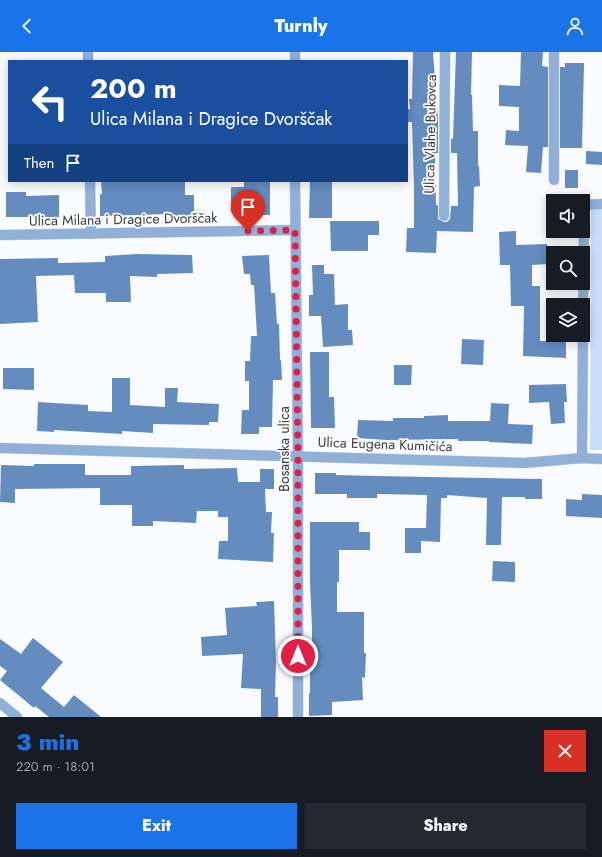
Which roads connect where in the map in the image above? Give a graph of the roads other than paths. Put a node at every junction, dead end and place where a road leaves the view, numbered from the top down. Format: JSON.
{"nodes":[{"id":1,"x":445,"y":52,"type":"edge"},
{"id":2,"x":554,"y":52,"type":"edge"},
{"id":3,"x":554,"y":180,"type":"dead end"},
{"id":4,"x":90,"y":182,"type":"edge"},
{"id":5,"x":295,"y":182,"type":"edge"},
{"id":6,"x":602,"y":204,"type":"edge"},
{"id":7,"x":444,"y":216,"type":"dead end"},
{"id":8,"x":295,"y":230,"type":"junction"},
{"id":9,"x":91,"y":234,"type":"junction"},
{"id":10,"x":0,"y":235,"type":"edge"},
{"id":11,"x":583,"y":298,"type":"edge"},
{"id":12,"x":583,"y":342,"type":"edge"},
{"id":13,"x":0,"y":448,"type":"edge"},
{"id":14,"x":298,"y":456,"type":"junction"},
{"id":15,"x":582,"y":458,"type":"junction"},
{"id":16,"x":602,"y":459,"type":"edge"},
{"id":17,"x":0,"y":703,"type":"edge"},
{"id":18,"x":17,"y":717,"type":"edge"},
{"id":19,"x":298,"y":717,"type":"edge"}],
"edges":[{"from":1,"to":7,"type":"street","name":"Ulica Vlahe Bukovca"},
{"from":2,"to":3,"type":"street"},
{"from":4,"to":9,"type":"street"},
{"from":5,"to":8,"type":"street","name":"Bosanska ulica"},
{"from":6,"to":11,"type":"street"},
{"from":8,"to":9,"type":"street","name":"Ulica Milana i Dragice Dvorščak"},
{"from":8,"to":14,"type":"street","name":"Bosanska ulica"},
{"from":9,"to":10,"type":"street","name":"Ulica Milana i Dragice Dvorščak"},
{"from":12,"to":15,"type":"street"},
{"from":13,"to":14,"type":"street","name":"Ulica Eugena Kumičića"},
{"from":14,"to":15,"type":"street","name":"Ulica Eugena Kumičića"},
{"from":14,"to":19,"type":"street","name":"Bosanska ulica"},
{"from":15,"to":16,"type":"street","name":"Ulica Eugena Kumičića"},
{"from":17,"to":18,"type":"street"}]}
